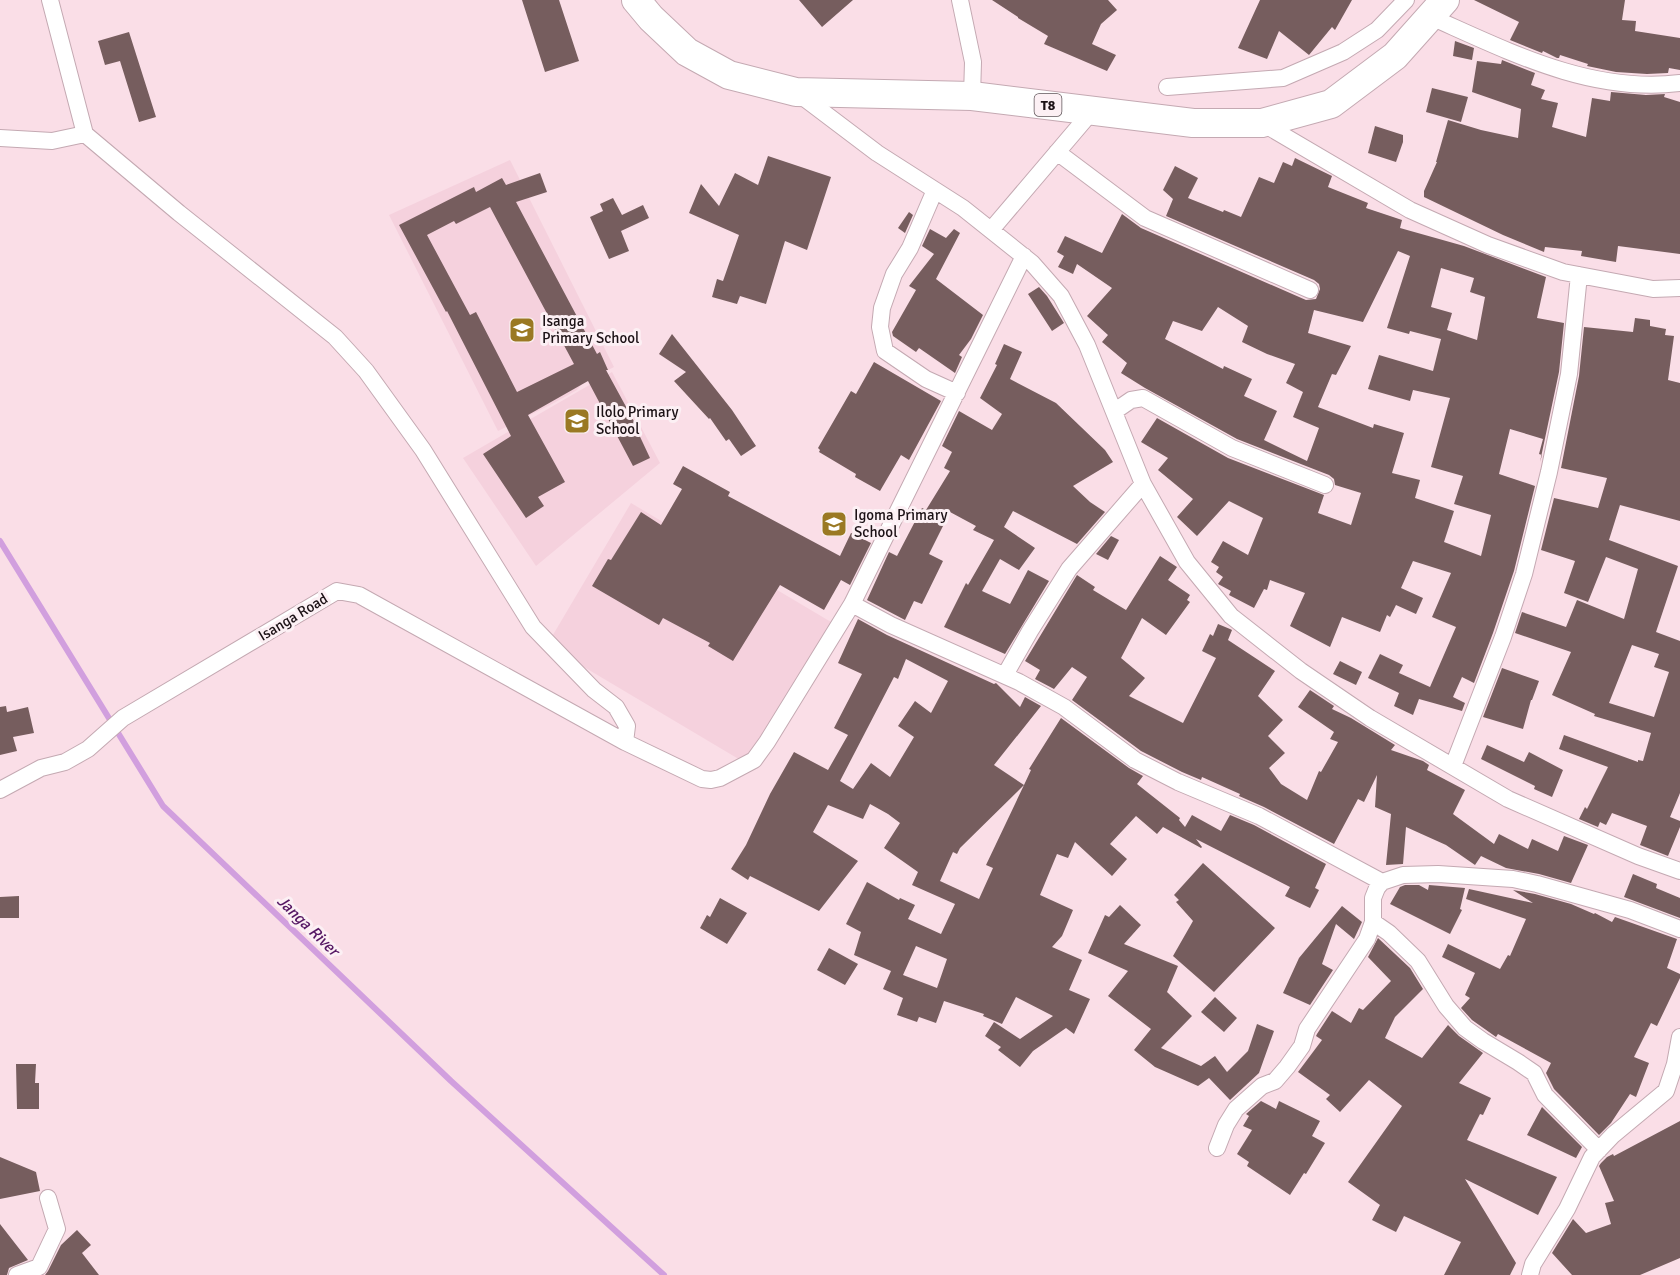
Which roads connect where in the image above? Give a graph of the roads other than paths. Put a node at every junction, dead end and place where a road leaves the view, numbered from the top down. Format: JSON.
{"nodes":[{"id":1,"x":50,"y":0,"type":"edge"},
{"id":2,"x":636,"y":0,"type":"edge"},
{"id":3,"x":960,"y":0,"type":"edge"},
{"id":4,"x":1406,"y":0,"type":"edge"},
{"id":5,"x":1438,"y":9,"type":"edge"},
{"id":6,"x":1680,"y":83,"type":"edge"},
{"id":7,"x":1167,"y":87,"type":"dead end"},
{"id":8,"x":796,"y":92,"type":"junction"},
{"id":9,"x":972,"y":96,"type":"junction"},
{"id":10,"x":1092,"y":110,"type":"junction"},
{"id":11,"x":1262,"y":123,"type":"junction"},
{"id":12,"x":85,"y":134,"type":"junction"},
{"id":13,"x":0,"y":138,"type":"edge"},
{"id":14,"x":1057,"y":152,"type":"junction"},
{"id":15,"x":936,"y":190,"type":"junction"},
{"id":16,"x":991,"y":230,"type":"junction"},
{"id":17,"x":1024,"y":256,"type":"junction"},
{"id":18,"x":1579,"y":275,"type":"junction"},
{"id":19,"x":1680,"y":288,"type":"edge"},
{"id":20,"x":1311,"y":291,"type":"dead end"},
{"id":21,"x":957,"y":393,"type":"junction"},
{"id":22,"x":1115,"y":411,"type":"junction"},
{"id":23,"x":1143,"y":483,"type":"junction"},
{"id":24,"x":1325,"y":485,"type":"dead end"},
{"id":25,"x":852,"y":603,"type":"junction"},
{"id":26,"x":1005,"y":675,"type":"junction"},
{"id":27,"x":626,"y":742,"type":"junction"},
{"id":28,"x":1453,"y":766,"type":"junction"},
{"id":29,"x":0,"y":790,"type":"edge"},
{"id":30,"x":1680,"y":871,"type":"edge"},
{"id":31,"x":1382,"y":882,"type":"junction"},
{"id":32,"x":1373,"y":922,"type":"junction"},
{"id":33,"x":1680,"y":929,"type":"edge"},
{"id":34,"x":1680,"y":1037,"type":"edge"},
{"id":35,"x":1673,"y":1089,"type":"edge"},
{"id":36,"x":1217,"y":1148,"type":"dead end"},
{"id":37,"x":1599,"y":1150,"type":"junction"},
{"id":38,"x":48,"y":1198,"type":"dead end"},
{"id":39,"x":17,"y":1275,"type":"edge"},
{"id":40,"x":1530,"y":1275,"type":"edge"}],
"edges":[{"from":1,"to":12,"type":"street"},
{"from":2,"to":8,"type":"highway","number":"T8"},
{"from":3,"to":9,"type":"street"},
{"from":4,"to":7,"type":"street"},
{"from":5,"to":6,"type":"street"},
{"from":5,"to":11,"type":"highway","number":"T8"},
{"from":8,"to":9,"type":"highway","number":"T8"},
{"from":8,"to":15,"type":"street"},
{"from":9,"to":10,"type":"highway","number":"T8"},
{"from":10,"to":11,"type":"highway","number":"T8"},
{"from":10,"to":14,"type":"street"},
{"from":11,"to":18,"type":"street"},
{"from":12,"to":13,"type":"street"},
{"from":12,"to":27,"type":"street"},
{"from":14,"to":16,"type":"street"},
{"from":14,"to":20,"type":"street"},
{"from":15,"to":16,"type":"street"},
{"from":15,"to":21,"type":"street"},
{"from":16,"to":17,"type":"street"},
{"from":17,"to":21,"type":"street","name":"Isanga Road"},
{"from":17,"to":22,"type":"street"},
{"from":18,"to":19,"type":"street"},
{"from":18,"to":28,"type":"street"},
{"from":21,"to":25,"type":"street","name":"Isanga Road"},
{"from":22,"to":23,"type":"street"},
{"from":22,"to":24,"type":"street"},
{"from":23,"to":26,"type":"street"},
{"from":23,"to":28,"type":"street"},
{"from":25,"to":26,"type":"street"},
{"from":25,"to":27,"type":"street","name":"Isanga Road"},
{"from":26,"to":31,"type":"street"},
{"from":27,"to":29,"type":"street","name":"Isanga Road"},
{"from":28,"to":30,"type":"street"},
{"from":31,"to":32,"type":"street"},
{"from":31,"to":33,"type":"street"},
{"from":32,"to":36,"type":"street"},
{"from":32,"to":37,"type":"street"},
{"from":34,"to":35,"type":"street"},
{"from":35,"to":37,"type":"street"},
{"from":37,"to":40,"type":"street"},
{"from":38,"to":39,"type":"street"}]}
